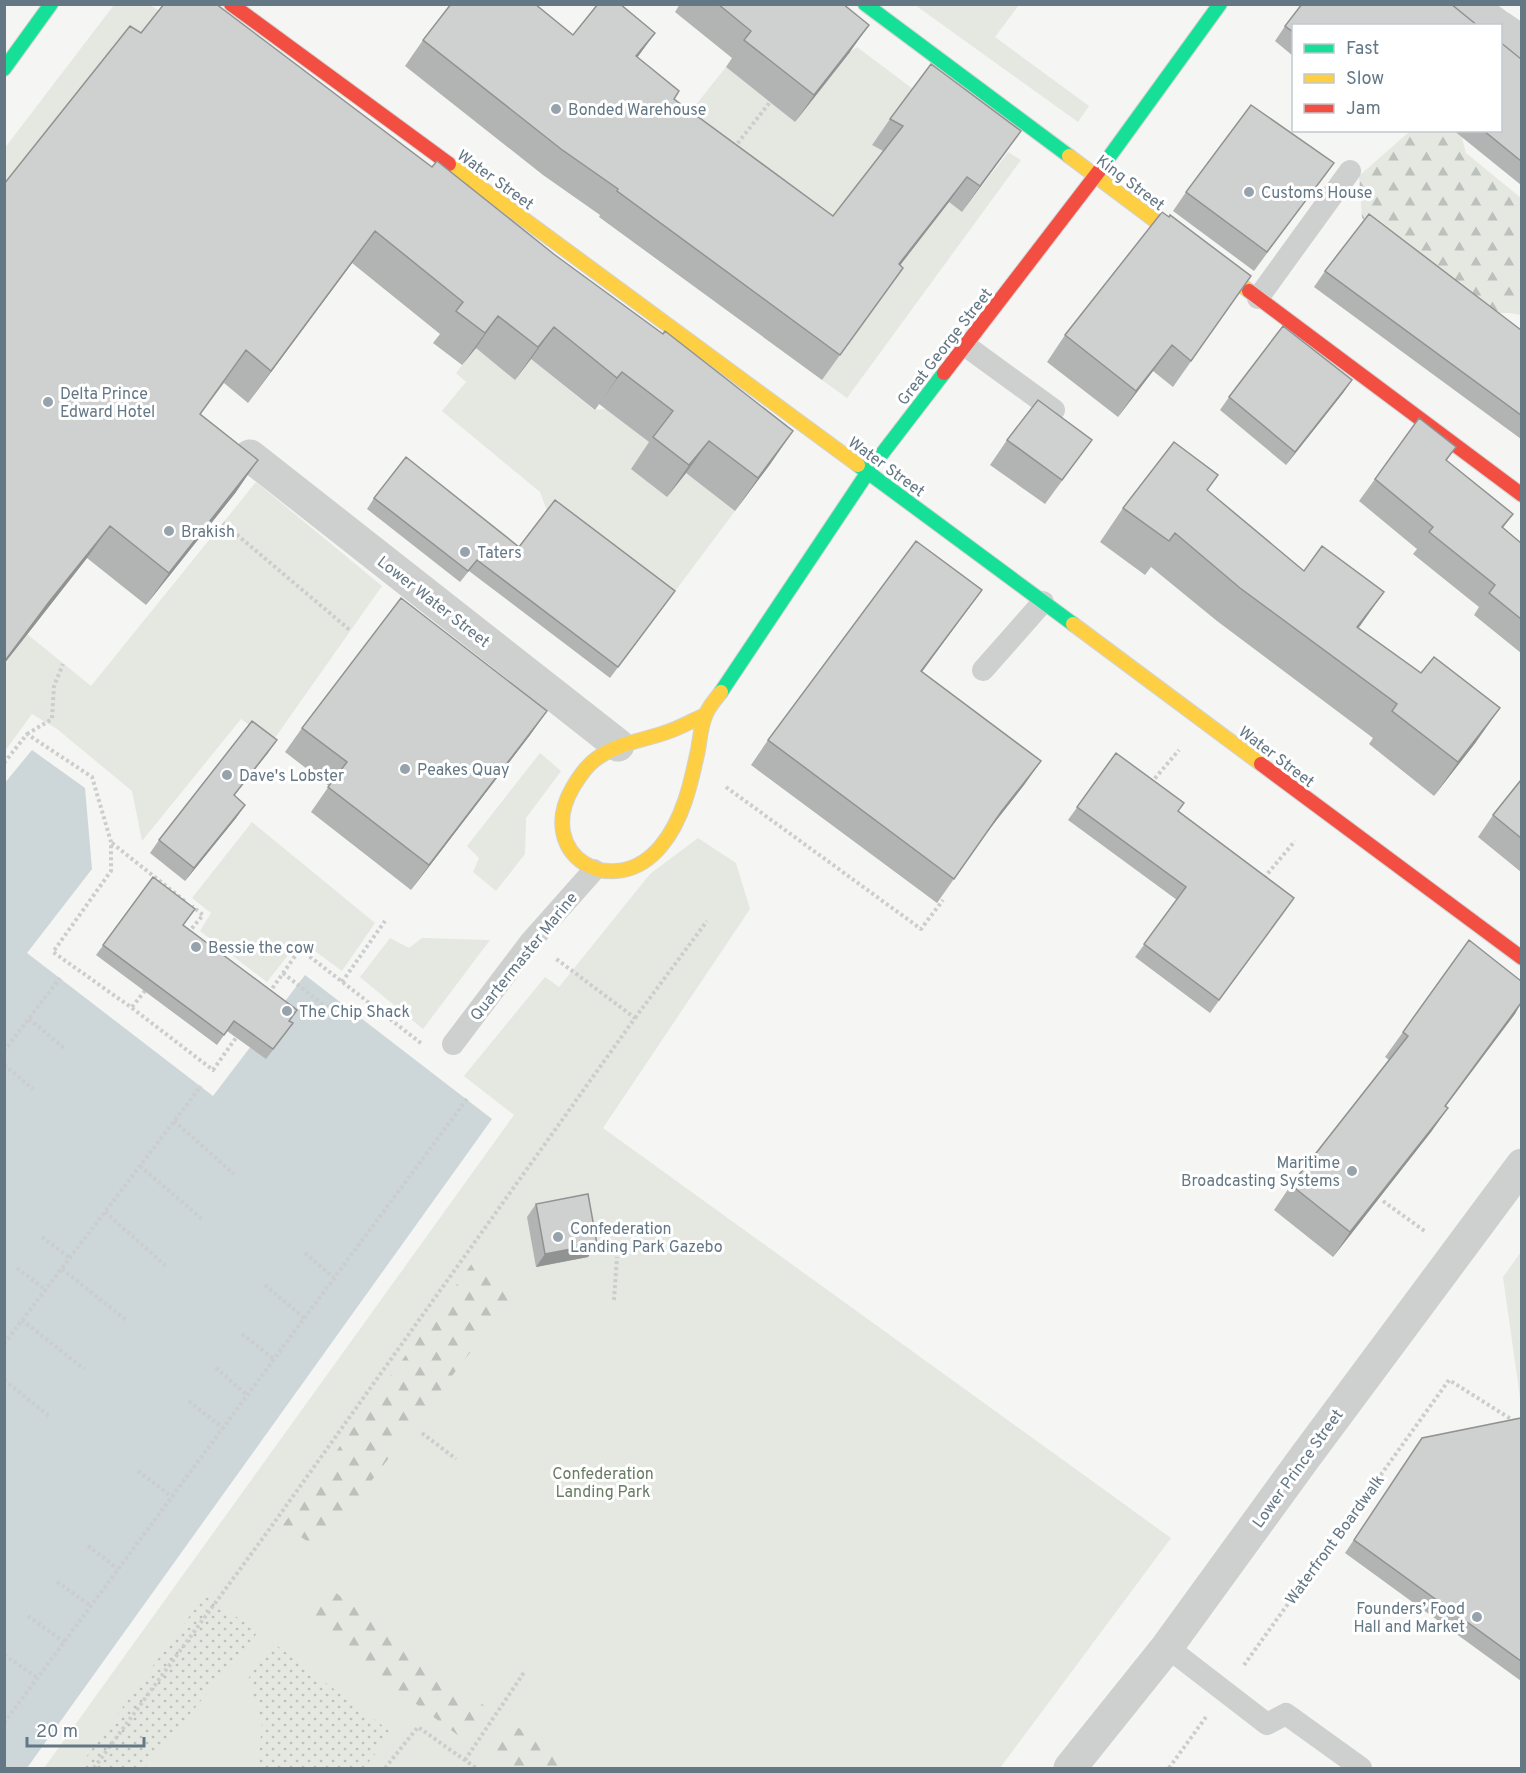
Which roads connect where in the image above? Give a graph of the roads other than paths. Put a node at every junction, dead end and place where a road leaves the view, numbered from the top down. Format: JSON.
{"nodes":[{"id":1,"x":51,"y":4,"type":"edge"},
{"id":2,"x":231,"y":4,"type":"edge"},
{"id":3,"x":865,"y":4,"type":"edge"},
{"id":4,"x":1220,"y":4,"type":"edge"},
{"id":5,"x":1469,"y":4,"type":"edge"},
{"id":6,"x":1496,"y":24,"type":"edge"},
{"id":7,"x":1502,"y":28,"type":"edge"},
{"id":8,"x":1521,"y":42,"type":"edge"},
{"id":9,"x":4,"y":69,"type":"edge"},
{"id":10,"x":1350,"y":171,"type":"dead end"},
{"id":11,"x":1096,"y":176,"type":"junction"},
{"id":12,"x":1258,"y":298,"type":"junction"},
{"id":13,"x":966,"y":346,"type":"junction"},
{"id":14,"x":1054,"y":410,"type":"edge"},
{"id":15,"x":250,"y":456,"type":"edge"},
{"id":16,"x":868,"y":472,"type":"junction"},
{"id":17,"x":1521,"y":495,"type":"edge"},
{"id":18,"x":1043,"y":602,"type":"junction"},
{"id":19,"x":983,"y":670,"type":"dead end"},
{"id":20,"x":705,"y":716,"type":"junction"},
{"id":21,"x":618,"y":745,"type":"junction"},
{"id":22,"x":594,"y":870,"type":"junction"},
{"id":23,"x":1521,"y":958,"type":"edge"},
{"id":24,"x":453,"y":1044,"type":"dead end"},
{"id":25,"x":1521,"y":1165,"type":"edge"},
{"id":26,"x":1167,"y":1647,"type":"junction"},
{"id":27,"x":1070,"y":1768,"type":"edge"},
{"id":28,"x":1361,"y":1768,"type":"edge"}],
"edges":[{"from":1,"to":9,"type":"street"},
{"from":2,"to":16,"type":"street","name":"Water Street"},
{"from":3,"to":11,"type":"street","name":"King Street"},
{"from":4,"to":11,"type":"street","name":"Great George Street"},
{"from":5,"to":6,"type":"street"},
{"from":7,"to":8,"type":"street"},
{"from":10,"to":12,"type":"lane"},
{"from":11,"to":12,"type":"street","name":"King Street"},
{"from":11,"to":13,"type":"street","name":"Great George Street"},
{"from":12,"to":17,"type":"street","name":"King Street"},
{"from":13,"to":14,"type":"lane"},
{"from":13,"to":16,"type":"street","name":"Great George Street"},
{"from":15,"to":21,"type":"street","name":"Lower Water Street"},
{"from":16,"to":18,"type":"street","name":"Water Street"},
{"from":16,"to":20,"type":"street","name":"Great George Street"},
{"from":18,"to":19,"type":"lane"},
{"from":18,"to":23,"type":"street","name":"Water Street"},
{"from":20,"to":21,"type":"street"},
{"from":20,"to":22,"type":"street","name":"Great George Street"},
{"from":21,"to":22,"type":"street"},
{"from":22,"to":24,"type":"lane","name":"Quartermaster Marine"},
{"from":25,"to":26,"type":"street","name":"Lower Prince Street"},
{"from":26,"to":27,"type":"street","name":"Lower Prince Street"},
{"from":26,"to":28,"type":"lane"}]}
